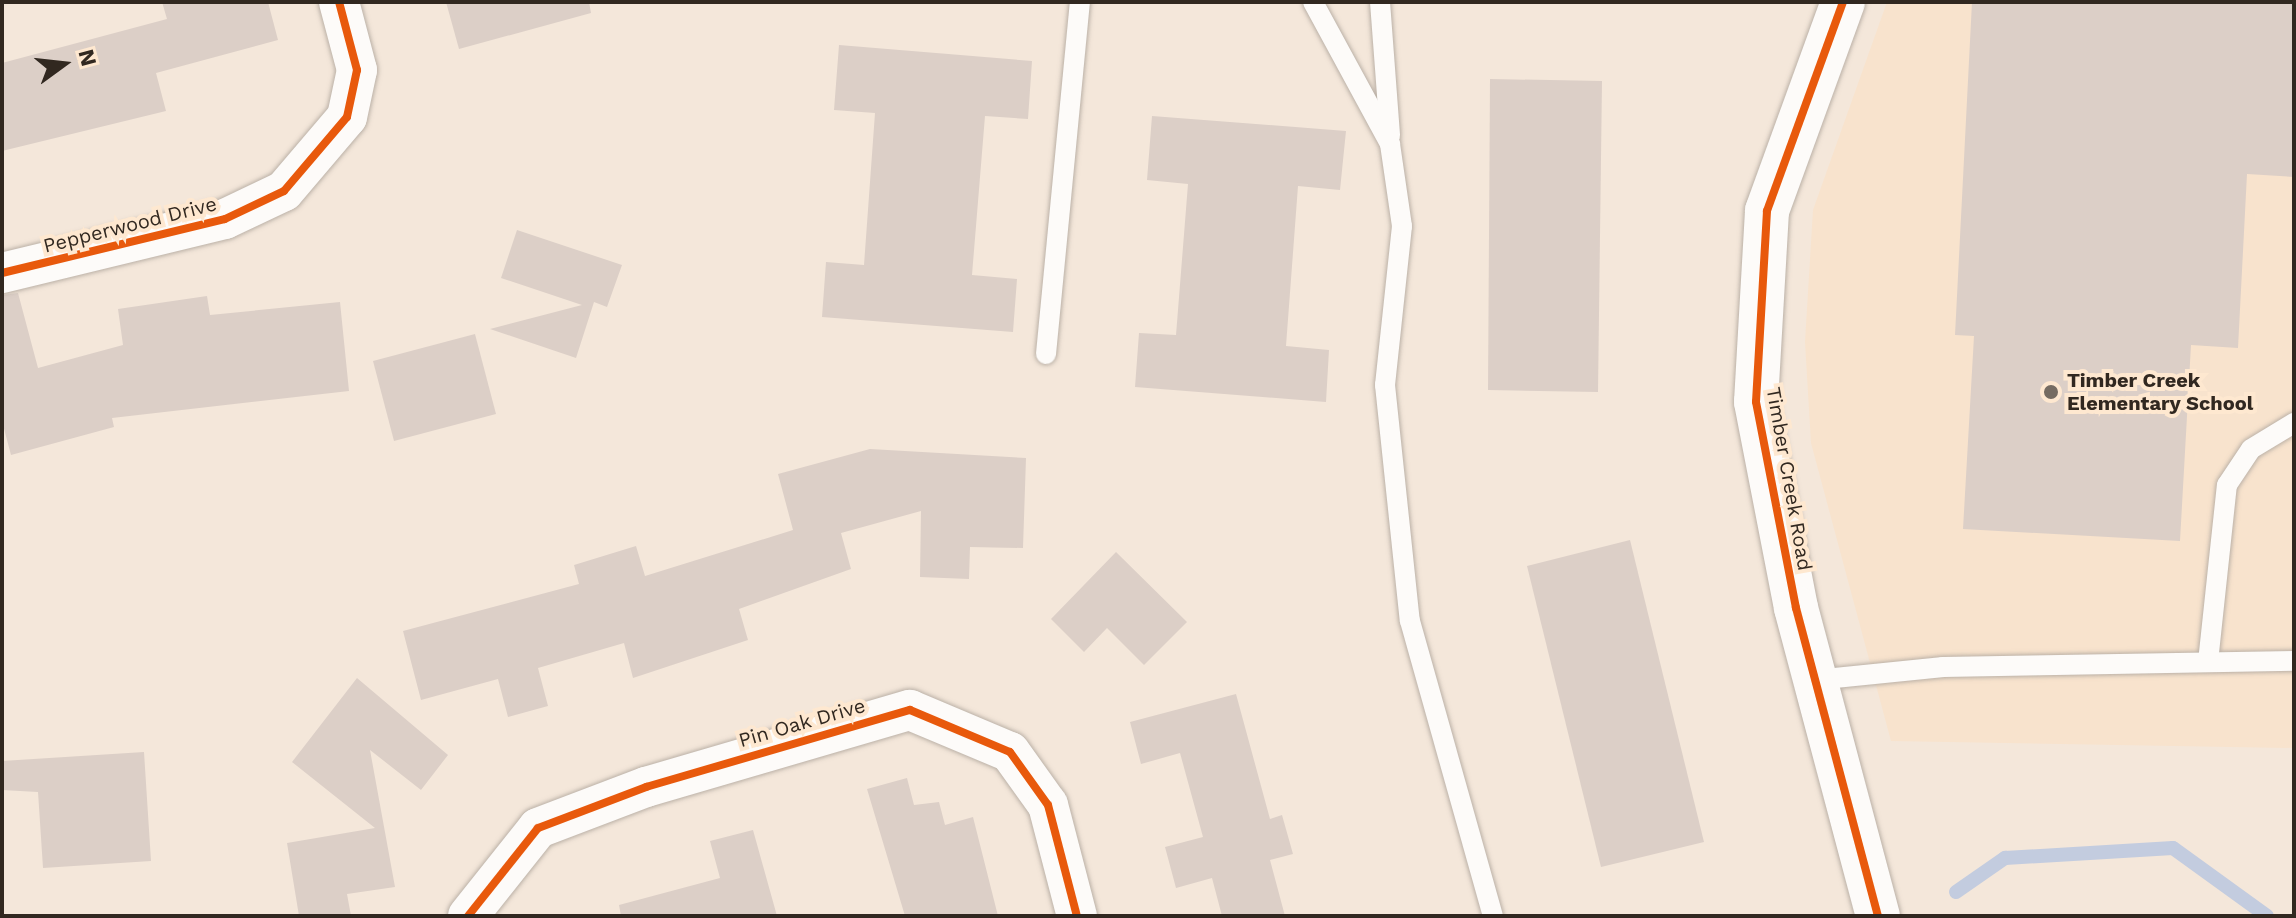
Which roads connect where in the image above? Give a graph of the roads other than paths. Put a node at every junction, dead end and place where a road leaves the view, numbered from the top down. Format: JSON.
{"nodes":[{"id":1,"x":339,"y":2,"type":"edge"},
{"id":2,"x":1080,"y":2,"type":"edge"},
{"id":3,"x":1313,"y":2,"type":"edge"},
{"id":4,"x":1380,"y":2,"type":"edge"},
{"id":5,"x":1843,"y":2,"type":"edge"},
{"id":6,"x":1390,"y":144,"type":"junction"},
{"id":7,"x":2,"y":273,"type":"edge"},
{"id":8,"x":1046,"y":354,"type":"dead end"},
{"id":9,"x":2294,"y":423,"type":"edge"},
{"id":10,"x":2294,"y":661,"type":"edge"},
{"id":11,"x":2208,"y":662,"type":"junction"},
{"id":12,"x":1815,"y":680,"type":"junction"},
{"id":13,"x":468,"y":916,"type":"edge"},
{"id":14,"x":1077,"y":916,"type":"edge"},
{"id":15,"x":1493,"y":916,"type":"edge"},
{"id":16,"x":1878,"y":916,"type":"edge"}],
"edges":[{"from":1,"to":7,"type":"street","name":"Pepperwood Drive"},
{"from":2,"to":8,"type":"lane"},
{"from":3,"to":6,"type":"lane"},
{"from":4,"to":6,"type":"lane"},
{"from":5,"to":12,"type":"street","name":"Timber Creek Road"},
{"from":6,"to":15,"type":"lane"},
{"from":9,"to":11,"type":"lane"},
{"from":10,"to":11,"type":"lane"},
{"from":11,"to":12,"type":"lane"},
{"from":12,"to":16,"type":"street","name":"Timber Creek Road"},
{"from":13,"to":14,"type":"street","name":"Pin Oak Drive"}]}
